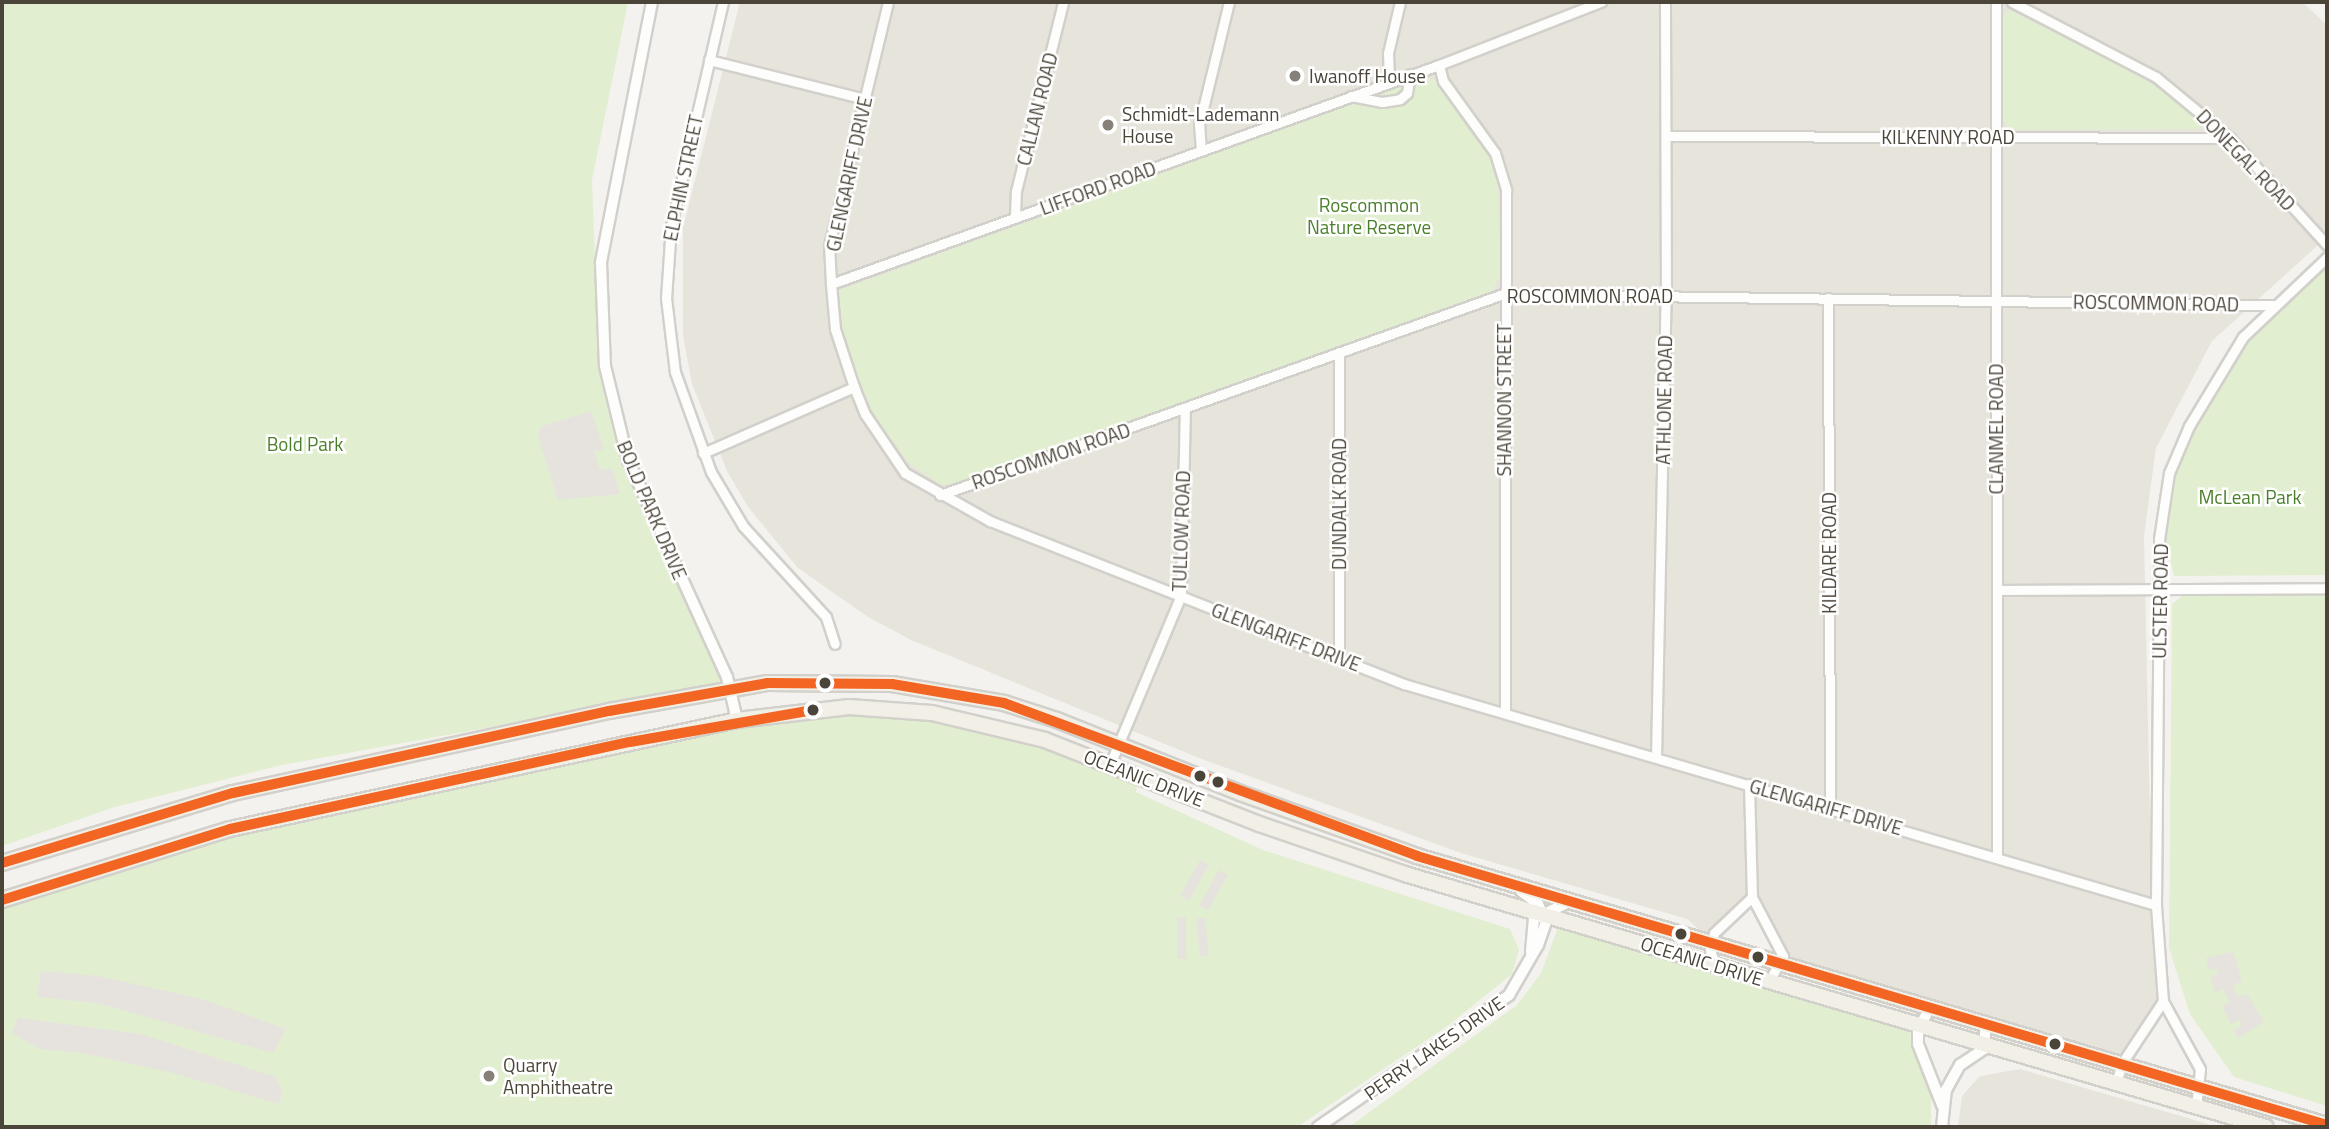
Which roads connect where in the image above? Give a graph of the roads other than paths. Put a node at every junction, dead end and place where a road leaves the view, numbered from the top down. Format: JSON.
{"nodes":[{"id":1,"x":652,"y":2,"type":"edge"},
{"id":2,"x":723,"y":2,"type":"edge"},
{"id":3,"x":888,"y":2,"type":"edge"},
{"id":4,"x":1063,"y":2,"type":"edge"},
{"id":5,"x":1230,"y":2,"type":"edge"},
{"id":6,"x":1400,"y":2,"type":"edge"},
{"id":7,"x":1601,"y":2,"type":"edge"},
{"id":8,"x":1665,"y":2,"type":"edge"},
{"id":9,"x":1996,"y":2,"type":"edge"},
{"id":10,"x":2012,"y":2,"type":"edge"},
{"id":11,"x":709,"y":60,"type":"junction"},
{"id":12,"x":1439,"y":65,"type":"junction"},
{"id":13,"x":1410,"y":74,"type":"junction"},
{"id":14,"x":1389,"y":81,"type":"junction"},
{"id":15,"x":1351,"y":96,"type":"junction"},
{"id":16,"x":865,"y":99,"type":"junction"},
{"id":17,"x":1667,"y":136,"type":"junction"},
{"id":18,"x":1996,"y":138,"type":"junction"},
{"id":19,"x":2230,"y":138,"type":"junction"},
{"id":20,"x":1201,"y":151,"type":"junction"},
{"id":21,"x":1015,"y":217,"type":"junction"},
{"id":22,"x":2327,"y":245,"type":"edge"},
{"id":23,"x":2327,"y":257,"type":"edge"},
{"id":24,"x":831,"y":284,"type":"junction"},
{"id":25,"x":1503,"y":294,"type":"junction"},
{"id":26,"x":1667,"y":296,"type":"junction"},
{"id":27,"x":1828,"y":298,"type":"junction"},
{"id":28,"x":1996,"y":300,"type":"junction"},
{"id":29,"x":2274,"y":305,"type":"junction"},
{"id":30,"x":1339,"y":352,"type":"junction"},
{"id":31,"x":854,"y":387,"type":"junction"},
{"id":32,"x":1185,"y":409,"type":"junction"},
{"id":33,"x":703,"y":453,"type":"junction"},
{"id":34,"x":940,"y":495,"type":"junction"},
{"id":35,"x":2327,"y":588,"type":"edge"},
{"id":36,"x":2160,"y":589,"type":"junction"},
{"id":37,"x":1997,"y":590,"type":"junction"},
{"id":38,"x":1181,"y":595,"type":"junction"},
{"id":39,"x":835,"y":643,"type":"dead end"},
{"id":40,"x":1339,"y":657,"type":"junction"},
{"id":41,"x":731,"y":687,"type":"junction"},
{"id":42,"x":1505,"y":712,"type":"junction"},
{"id":43,"x":737,"y":720,"type":"junction"},
{"id":44,"x":1118,"y":743,"type":"junction"},
{"id":45,"x":1656,"y":757,"type":"junction"},
{"id":46,"x":1110,"y":764,"type":"junction"},
{"id":47,"x":1749,"y":784,"type":"junction"},
{"id":48,"x":1830,"y":807,"type":"junction"},
{"id":49,"x":1997,"y":857,"type":"junction"},
{"id":50,"x":2,"y":863,"type":"edge"},
{"id":51,"x":1498,"y":879,"type":"junction"},
{"id":52,"x":1752,"y":897,"type":"junction"},
{"id":53,"x":2,"y":900,"type":"edge"},
{"id":54,"x":1573,"y":901,"type":"junction"},
{"id":55,"x":2156,"y":905,"type":"junction"},
{"id":56,"x":1544,"y":913,"type":"junction"},
{"id":57,"x":1711,"y":943,"type":"junction"},
{"id":58,"x":1781,"y":963,"type":"junction"},
{"id":59,"x":1714,"y":965,"type":"junction"},
{"id":60,"x":1769,"y":981,"type":"junction"},
{"id":61,"x":2163,"y":1001,"type":"junction"},
{"id":62,"x":1930,"y":1007,"type":"junction"},
{"id":63,"x":1986,"y":1023,"type":"junction"},
{"id":64,"x":1920,"y":1025,"type":"junction"},
{"id":65,"x":1986,"y":1045,"type":"junction"},
{"id":66,"x":2122,"y":1063,"type":"junction"},
{"id":67,"x":2116,"y":1083,"type":"junction"},
{"id":68,"x":2201,"y":1086,"type":"junction"},
{"id":69,"x":1942,"y":1105,"type":"junction"},
{"id":70,"x":2196,"y":1107,"type":"junction"},
{"id":71,"x":2327,"y":1125,"type":"edge"},
{"id":72,"x":1318,"y":1127,"type":"edge"},
{"id":73,"x":1942,"y":1127,"type":"edge"},
{"id":74,"x":2266,"y":1127,"type":"edge"}],
"edges":[{"from":1,"to":41,"type":"street","name":"BOLD PARK DRIVE"},
{"from":2,"to":11,"type":"street","name":"ELPHIN STREET"},
{"from":3,"to":16,"type":"street","name":"GLENGARIFF DRIVE"},
{"from":4,"to":21,"type":"street","name":"CALLAN ROAD"},
{"from":5,"to":20,"type":"street"},
{"from":6,"to":14,"type":"street"},
{"from":7,"to":12,"type":"street","name":"LIFFORD ROAD"},
{"from":8,"to":17,"type":"street","name":"ATHLONE ROAD"},
{"from":9,"to":18,"type":"street","name":"CLANMEL ROAD"},
{"from":10,"to":19,"type":"street","name":"DONEGAL ROAD"},
{"from":11,"to":16,"type":"street"},
{"from":11,"to":33,"type":"street","name":"ELPHIN STREET"},
{"from":12,"to":13,"type":"street","name":"LIFFORD ROAD"},
{"from":12,"to":25,"type":"street","name":"SHANNON STREET"},
{"from":13,"to":14,"type":"street","name":"LIFFORD ROAD"},
{"from":13,"to":15,"type":"street"},
{"from":14,"to":15,"type":"street","name":"LIFFORD ROAD"},
{"from":15,"to":20,"type":"street","name":"LIFFORD ROAD"},
{"from":16,"to":24,"type":"street","name":"GLENGARIFF DRIVE"},
{"from":17,"to":18,"type":"street","name":"KILKENNY ROAD"},
{"from":17,"to":26,"type":"street","name":"ATHLONE ROAD"},
{"from":18,"to":19,"type":"street","name":"KILKENNY ROAD"},
{"from":18,"to":28,"type":"street","name":"CLANMEL ROAD"},
{"from":19,"to":22,"type":"street","name":"DONEGAL ROAD"},
{"from":20,"to":21,"type":"street","name":"LIFFORD ROAD"},
{"from":21,"to":24,"type":"street","name":"LIFFORD ROAD"},
{"from":23,"to":29,"type":"street","name":"ULSTER ROAD"},
{"from":24,"to":31,"type":"street","name":"GLENGARIFF DRIVE"},
{"from":25,"to":26,"type":"street","name":"ROSCOMMON ROAD"},
{"from":25,"to":30,"type":"street","name":"ROSCOMMON ROAD"},
{"from":25,"to":42,"type":"street","name":"SHANNON STREET"},
{"from":26,"to":27,"type":"street","name":"ROSCOMMON ROAD"},
{"from":26,"to":45,"type":"street","name":"ATHLONE ROAD"},
{"from":27,"to":28,"type":"street","name":"ROSCOMMON ROAD"},
{"from":27,"to":48,"type":"street","name":"KILDARE ROAD"},
{"from":28,"to":29,"type":"street","name":"ROSCOMMON ROAD"},
{"from":28,"to":37,"type":"street","name":"CLANMEL ROAD"},
{"from":29,"to":36,"type":"street","name":"ULSTER ROAD"},
{"from":30,"to":32,"type":"street","name":"ROSCOMMON ROAD"},
{"from":30,"to":40,"type":"street","name":"DUNDALK ROAD"},
{"from":31,"to":33,"type":"street"},
{"from":31,"to":34,"type":"street","name":"GLENGARIFF DRIVE"},
{"from":32,"to":34,"type":"street","name":"ROSCOMMON ROAD"},
{"from":32,"to":38,"type":"street","name":"TULLOW ROAD"},
{"from":33,"to":39,"type":"street","name":"ELPHIN STREET"},
{"from":34,"to":38,"type":"street","name":"GLENGARIFF DRIVE"},
{"from":35,"to":36,"type":"street"},
{"from":36,"to":37,"type":"street"},
{"from":36,"to":55,"type":"street","name":"ULSTER ROAD"},
{"from":37,"to":49,"type":"street","name":"CLANMEL ROAD"},
{"from":38,"to":40,"type":"street","name":"GLENGARIFF DRIVE"},
{"from":38,"to":44,"type":"street","name":"TULLOW ROAD"},
{"from":40,"to":42,"type":"street","name":"GLENGARIFF DRIVE"},
{"from":41,"to":43,"type":"street","name":"BOLD PARK DRIVE"},
{"from":41,"to":44,"type":"main road","name":"OCEANIC DRIVE"},
{"from":41,"to":50,"type":"main road","name":"OCEANIC DRIVE"},
{"from":42,"to":45,"type":"street","name":"GLENGARIFF DRIVE"},
{"from":43,"to":46,"type":"main road","name":"OCEANIC DRIVE"},
{"from":43,"to":53,"type":"main road","name":"OCEANIC DRIVE"},
{"from":44,"to":46,"type":"street","name":"TULLOW ROAD"},
{"from":44,"to":51,"type":"main road","name":"OCEANIC DRIVE"},
{"from":45,"to":47,"type":"street","name":"GLENGARIFF DRIVE"},
{"from":46,"to":56,"type":"main road","name":"OCEANIC DRIVE"},
{"from":47,"to":48,"type":"street","name":"GLENGARIFF DRIVE"},
{"from":47,"to":52,"type":"street"},
{"from":48,"to":49,"type":"street","name":"GLENGARIFF DRIVE"},
{"from":49,"to":55,"type":"street","name":"GLENGARIFF DRIVE"},
{"from":51,"to":54,"type":"main road","name":"OCEANIC DRIVE"},
{"from":51,"to":56,"type":"street"},
{"from":52,"to":57,"type":"street"},
{"from":52,"to":58,"type":"street"},
{"from":54,"to":56,"type":"street"},
{"from":54,"to":57,"type":"main road","name":"OCEANIC DRIVE"},
{"from":55,"to":61,"type":"street","name":"ULSTER ROAD"},
{"from":56,"to":59,"type":"main road","name":"OCEANIC DRIVE"},
{"from":56,"to":72,"type":"street","name":"PERRY LAKES DRIVE"},
{"from":57,"to":58,"type":"main road","name":"OCEANIC DRIVE"},
{"from":57,"to":59,"type":"street"},
{"from":58,"to":60,"type":"street"},
{"from":58,"to":62,"type":"main road","name":"OCEANIC DRIVE"},
{"from":59,"to":60,"type":"main road","name":"OCEANIC DRIVE"},
{"from":60,"to":64,"type":"main road","name":"OCEANIC DRIVE"},
{"from":61,"to":66,"type":"street"},
{"from":61,"to":68,"type":"street","name":"ULSTER ROAD"},
{"from":62,"to":63,"type":"main road","name":"OCEANIC DRIVE"},
{"from":62,"to":64,"type":"street"},
{"from":63,"to":65,"type":"street"},
{"from":63,"to":66,"type":"main road","name":"OCEANIC DRIVE"},
{"from":64,"to":65,"type":"main road","name":"OCEANIC DRIVE"},
{"from":64,"to":69,"type":"street"},
{"from":65,"to":67,"type":"main road","name":"OCEANIC DRIVE"},
{"from":65,"to":69,"type":"street"},
{"from":66,"to":67,"type":"street"},
{"from":66,"to":68,"type":"main road","name":"OCEANIC DRIVE"},
{"from":67,"to":70,"type":"main road","name":"OCEANIC DRIVE"},
{"from":68,"to":70,"type":"street","name":"ULSTER ROAD"},
{"from":68,"to":71,"type":"main road","name":"OCEANIC DRIVE"},
{"from":69,"to":73,"type":"street"},
{"from":70,"to":74,"type":"main road","name":"OCEANIC DRIVE"}]}
